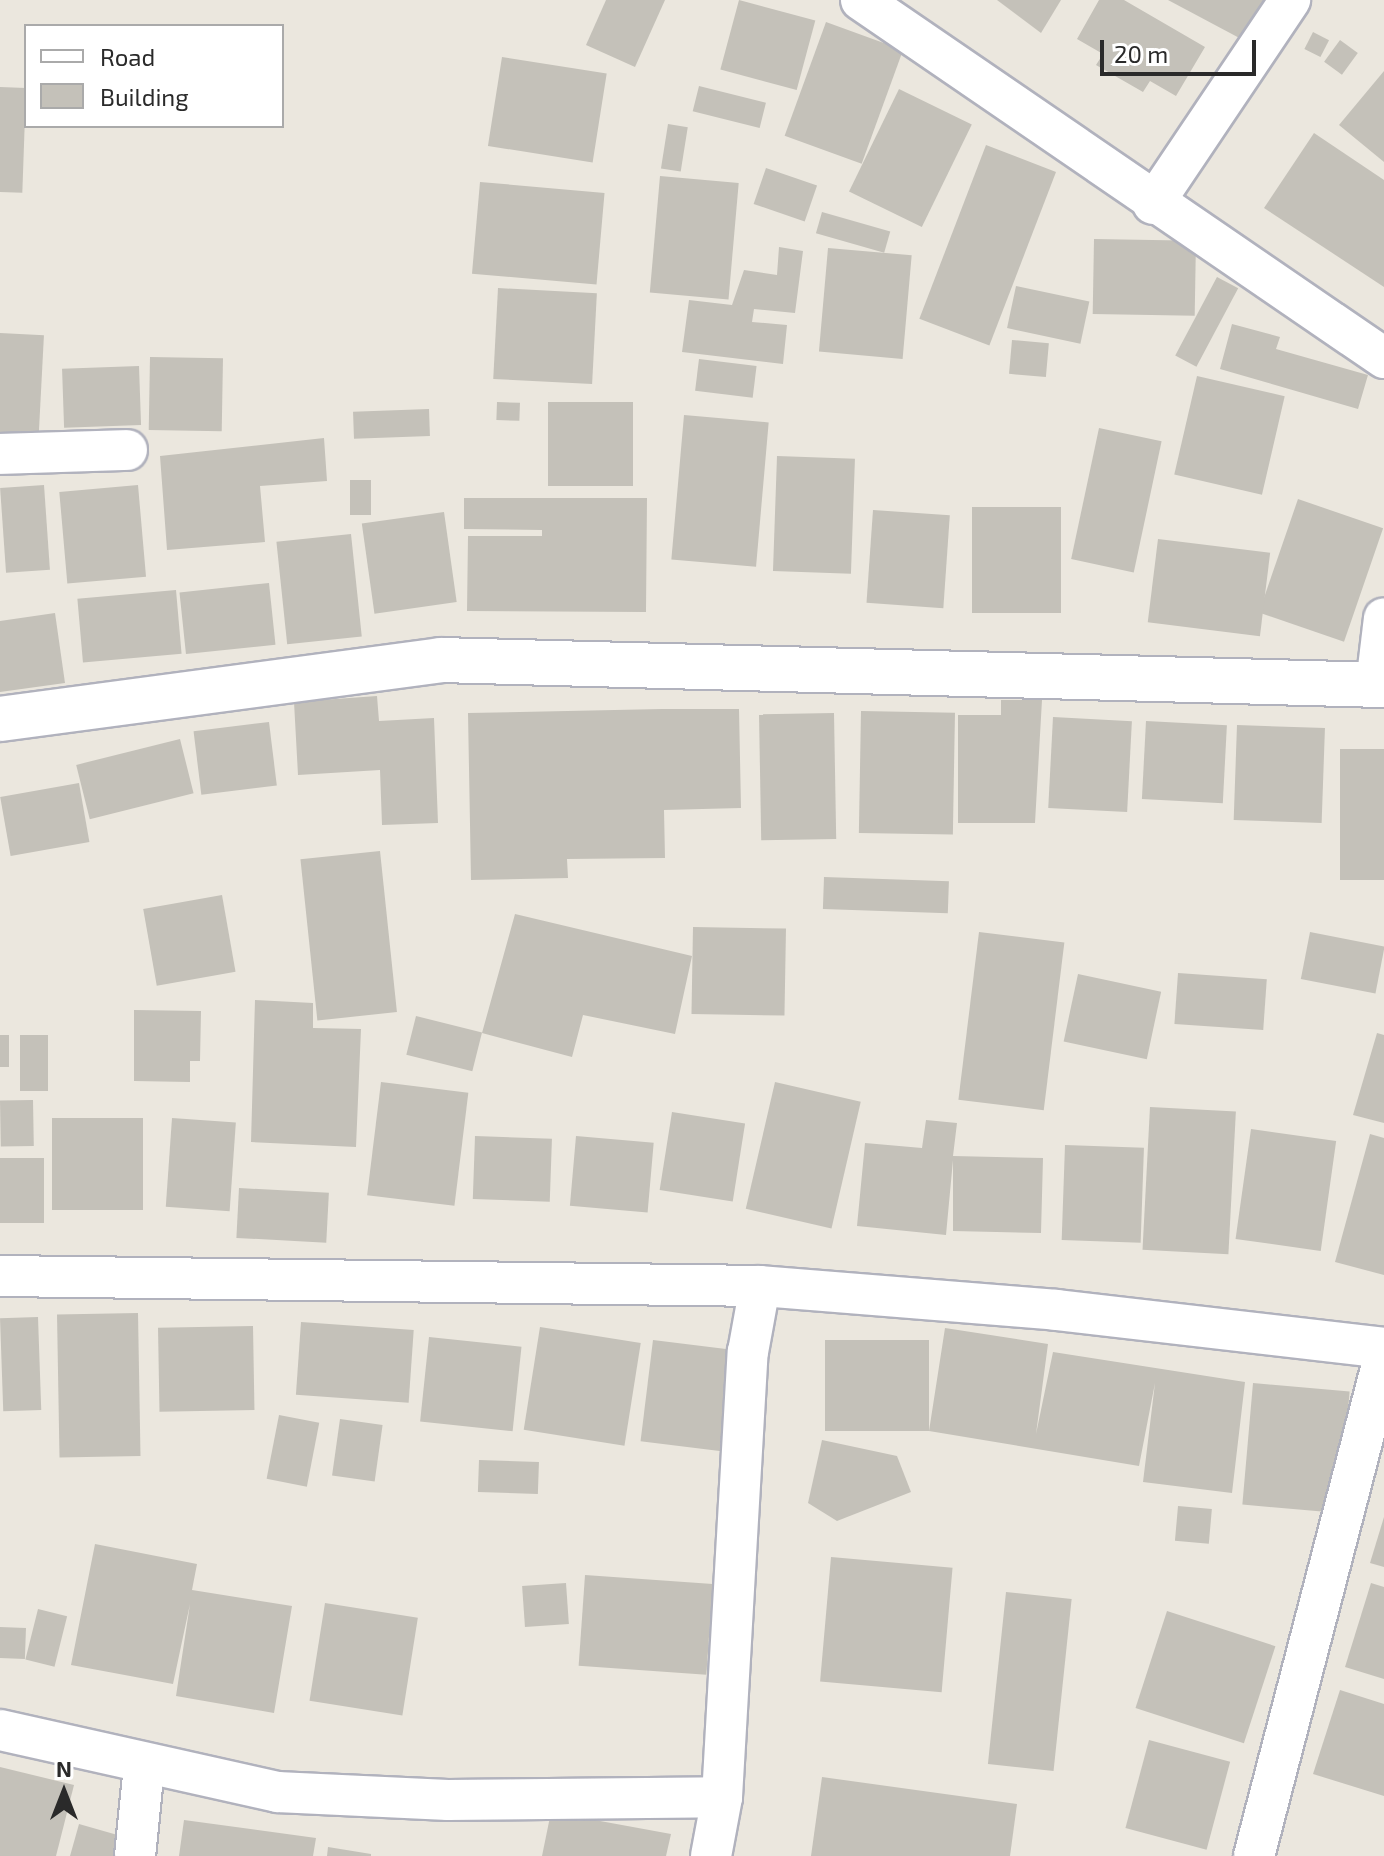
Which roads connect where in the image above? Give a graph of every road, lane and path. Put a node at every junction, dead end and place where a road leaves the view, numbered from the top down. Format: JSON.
{"nodes":[{"id":1,"x":861,"y":0,"type":"edge"},
{"id":2,"x":1290,"y":0,"type":"edge"},
{"id":3,"x":1153,"y":204,"type":"junction"},
{"id":4,"x":1384,"y":358,"type":"edge"},
{"id":5,"x":127,"y":450,"type":"dead end"},
{"id":6,"x":0,"y":454,"type":"edge"},
{"id":7,"x":1384,"y":618,"type":"edge"},
{"id":8,"x":1380,"y":685,"type":"edge"},
{"id":9,"x":0,"y":719,"type":"edge"},
{"id":10,"x":0,"y":1276,"type":"edge"},
{"id":11,"x":760,"y":1286,"type":"junction"},
{"id":12,"x":1384,"y":1348,"type":"edge"},
{"id":13,"x":1384,"y":1357,"type":"edge"},
{"id":14,"x":0,"y":1730,"type":"edge"},
{"id":15,"x":144,"y":1766,"type":"junction"},
{"id":16,"x":722,"y":1797,"type":"junction"},
{"id":17,"x":135,"y":1856,"type":"edge"},
{"id":18,"x":711,"y":1856,"type":"edge"},
{"id":19,"x":1254,"y":1856,"type":"edge"}],
"edges":[{"from":1,"to":3,"type":"street"},
{"from":2,"to":3,"type":"street"},
{"from":3,"to":4,"type":"street"},
{"from":5,"to":6,"type":"street"},
{"from":7,"to":8,"type":"street"},
{"from":8,"to":9,"type":"street"},
{"from":10,"to":11,"type":"street"},
{"from":11,"to":12,"type":"street"},
{"from":11,"to":16,"type":"street"},
{"from":13,"to":19,"type":"street"},
{"from":14,"to":15,"type":"street"},
{"from":15,"to":16,"type":"street"},
{"from":15,"to":17,"type":"street"},
{"from":16,"to":18,"type":"street"}]}
